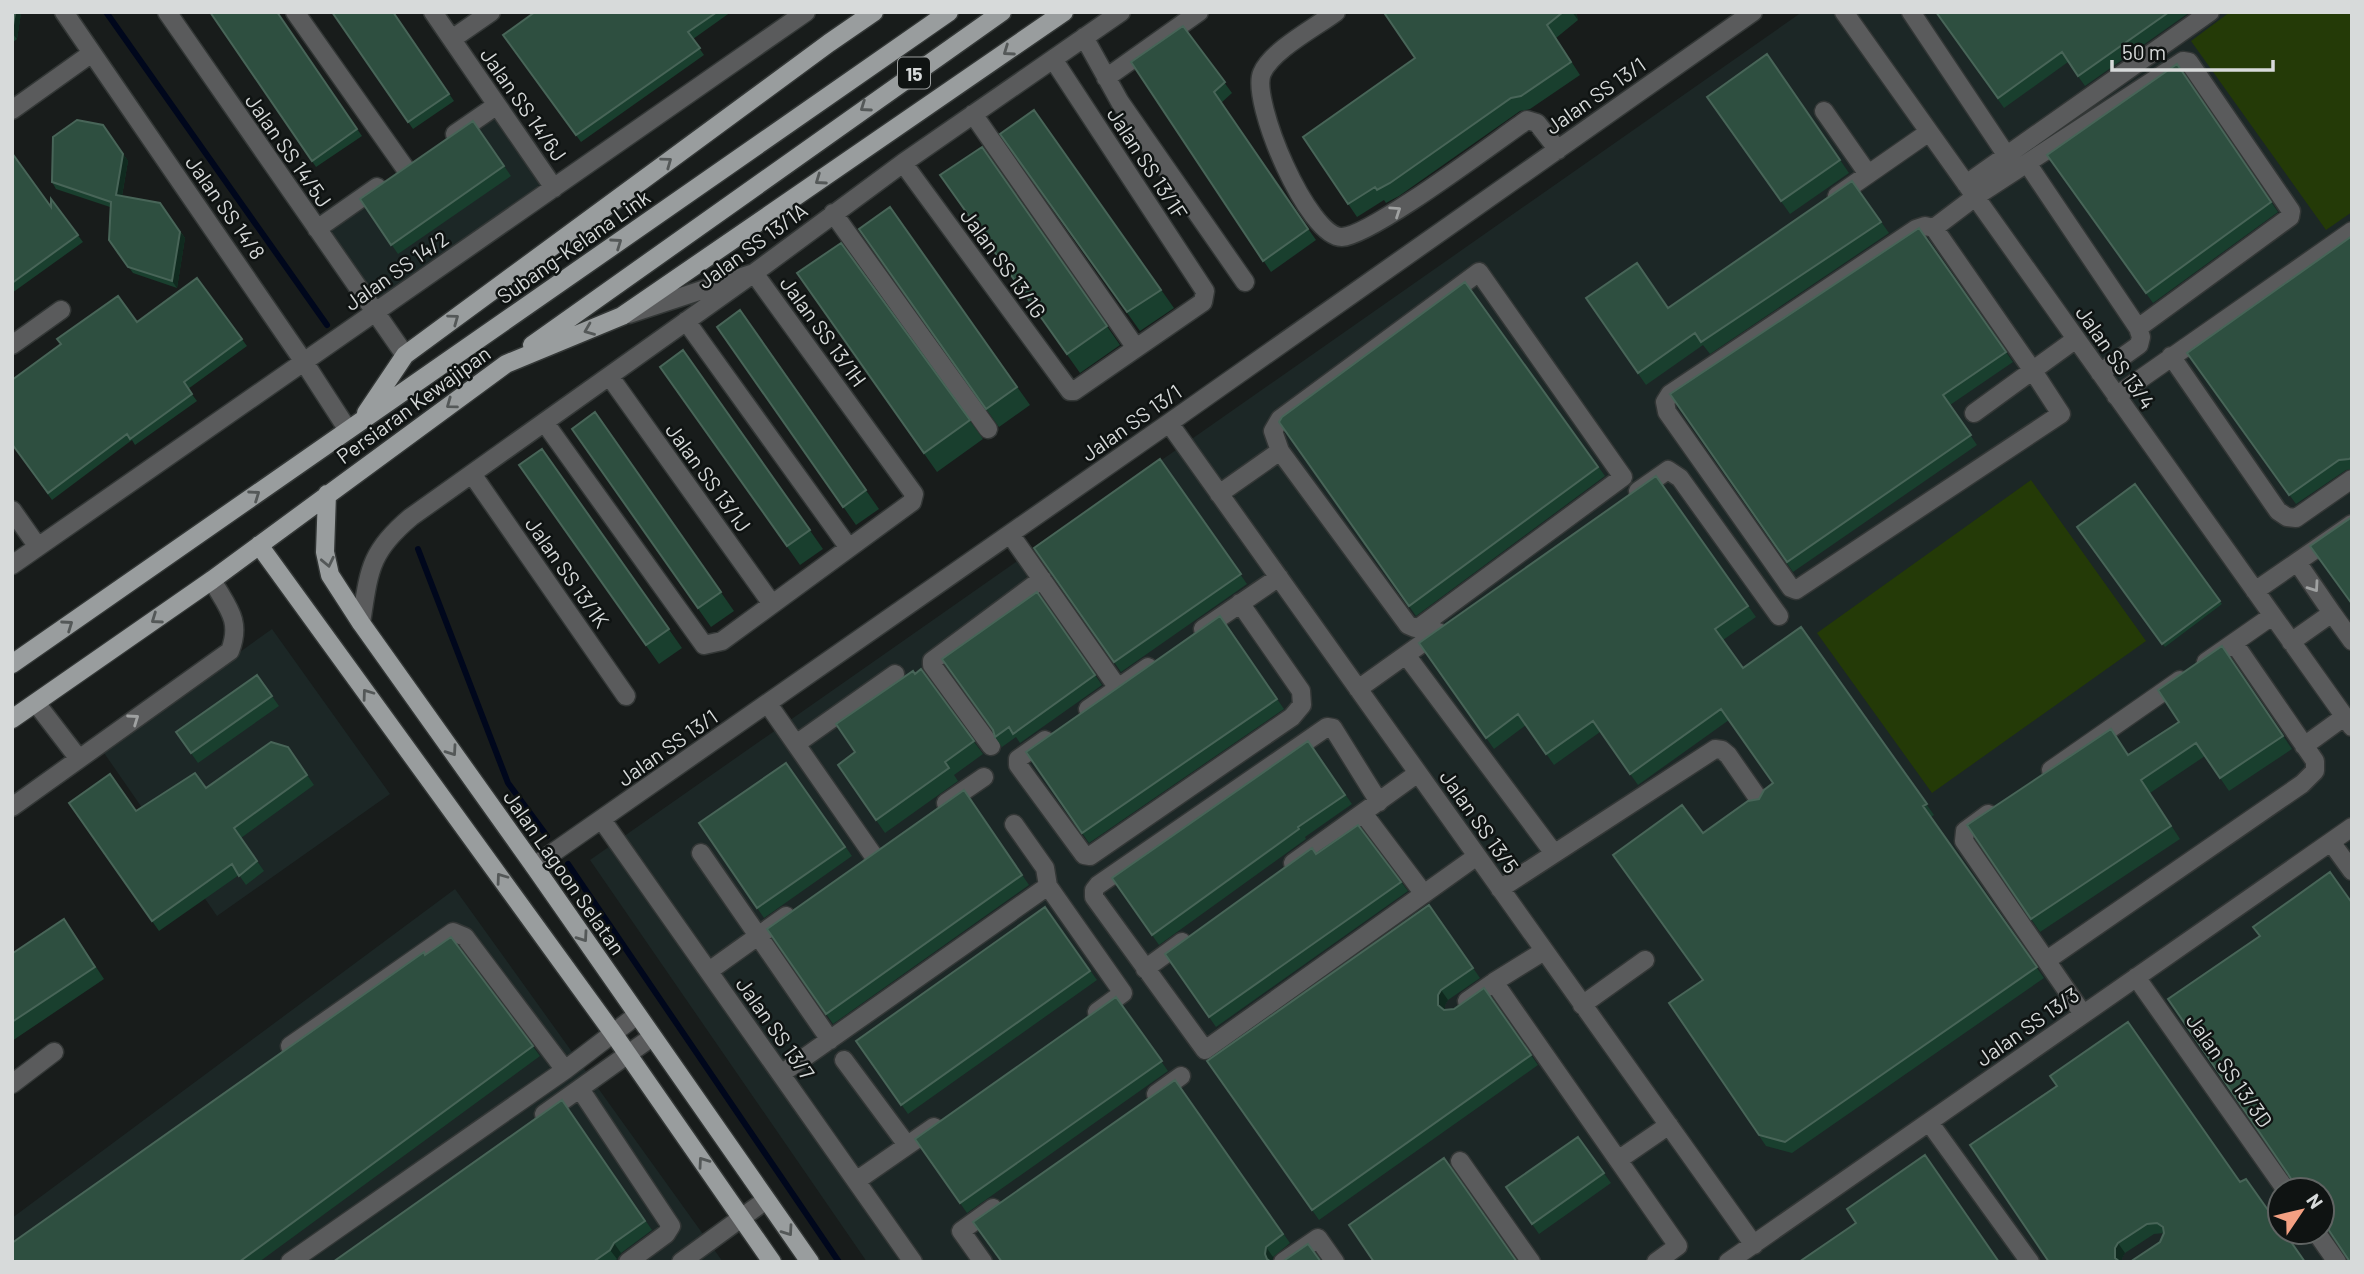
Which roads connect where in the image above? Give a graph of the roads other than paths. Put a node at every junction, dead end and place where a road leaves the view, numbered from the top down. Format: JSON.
{"nodes":[{"id":1,"x":64,"y":12,"type":"edge"},
{"id":2,"x":167,"y":12,"type":"edge"},
{"id":3,"x":295,"y":12,"type":"edge"},
{"id":4,"x":433,"y":12,"type":"edge"},
{"id":5,"x":491,"y":12,"type":"edge"},
{"id":6,"x":874,"y":12,"type":"edge"},
{"id":7,"x":949,"y":12,"type":"edge"},
{"id":8,"x":1002,"y":12,"type":"edge"},
{"id":9,"x":1064,"y":12,"type":"edge"},
{"id":10,"x":1121,"y":12,"type":"edge"},
{"id":11,"x":1199,"y":12,"type":"edge"},
{"id":12,"x":1210,"y":12,"type":"edge"},
{"id":13,"x":1217,"y":12,"type":"edge"},
{"id":14,"x":1336,"y":12,"type":"edge"},
{"id":15,"x":1753,"y":12,"type":"edge"},
{"id":16,"x":1844,"y":12,"type":"edge"},
{"id":17,"x":1911,"y":12,"type":"edge"},
{"id":18,"x":2210,"y":12,"type":"edge"},
{"id":19,"x":804,"y":13,"type":"edge"},
{"id":20,"x":1084,"y":37,"type":"junction"},
{"id":21,"x":452,"y":39,"type":"junction"},
{"id":22,"x":92,"y":53,"type":"junction"},
{"id":23,"x":1053,"y":59,"type":"junction"},
{"id":24,"x":1106,"y":78,"type":"junction"},
{"id":25,"x":497,"y":105,"type":"junction"},
{"id":26,"x":12,"y":110,"type":"edge"},
{"id":27,"x":1824,"y":111,"type":"dead end"},
{"id":28,"x":973,"y":114,"type":"junction"},
{"id":29,"x":1929,"y":132,"type":"junction"},
{"id":30,"x":439,"y":145,"type":"edge"},
{"id":31,"x":1558,"y":150,"type":"junction"},
{"id":32,"x":2007,"y":156,"type":"junction"},
{"id":33,"x":903,"y":163,"type":"junction"},
{"id":34,"x":2027,"y":163,"type":"junction"},
{"id":35,"x":1868,"y":174,"type":"junction"},
{"id":36,"x":554,"y":188,"type":"junction"},
{"id":37,"x":1970,"y":190,"type":"junction"},
{"id":38,"x":1823,"y":205,"type":"edge"},
{"id":39,"x":834,"y":213,"type":"junction"},
{"id":40,"x":1934,"y":228,"type":"junction"},
{"id":41,"x":317,"y":229,"type":"junction"},
{"id":42,"x":2352,"y":231,"type":"edge"},
{"id":43,"x":754,"y":273,"type":"junction"},
{"id":44,"x":1245,"y":282,"type":"dead end"},
{"id":45,"x":61,"y":310,"type":"dead end"},
{"id":46,"x":375,"y":313,"type":"junction"},
{"id":47,"x":622,"y":316,"type":"junction"},
{"id":48,"x":686,"y":321,"type":"junction"},
{"id":49,"x":2138,"y":328,"type":"junction"},
{"id":50,"x":2076,"y":339,"type":"junction"},
{"id":51,"x":12,"y":345,"type":"edge"},
{"id":52,"x":1136,"y":348,"type":"junction"},
{"id":53,"x":405,"y":355,"type":"junction"},
{"id":54,"x":2171,"y":356,"type":"junction"},
{"id":55,"x":304,"y":362,"type":"junction"},
{"id":56,"x":506,"y":364,"type":"junction"},
{"id":57,"x":2034,"y":371,"type":"junction"},
{"id":58,"x":2100,"y":373,"type":"junction"},
{"id":59,"x":610,"y":377,"type":"junction"},
{"id":60,"x":2116,"y":396,"type":"junction"},
{"id":61,"x":1974,"y":413,"type":"dead end"},
{"id":62,"x":545,"y":423,"type":"junction"},
{"id":63,"x":1169,"y":424,"type":"junction"},
{"id":64,"x":354,"y":426,"type":"junction"},
{"id":65,"x":988,"y":429,"type":"edge"},
{"id":66,"x":1280,"y":451,"type":"junction"},
{"id":67,"x":472,"y":474,"type":"junction"},
{"id":68,"x":2352,"y":479,"type":"edge"},
{"id":69,"x":327,"y":494,"type":"junction"},
{"id":70,"x":1219,"y":494,"type":"junction"},
{"id":71,"x":1622,"y":502,"type":"edge"},
{"id":72,"x":12,"y":510,"type":"edge"},
{"id":73,"x":2352,"y":524,"type":"edge"},
{"id":74,"x":1010,"y":534,"type":"junction"},
{"id":75,"x":259,"y":545,"type":"junction"},
{"id":76,"x":38,"y":547,"type":"junction"},
{"id":77,"x":849,"y":548,"type":"junction"},
{"id":78,"x":2297,"y":562,"type":"junction"},
{"id":79,"x":12,"y":565,"type":"edge"},
{"id":80,"x":1531,"y":566,"type":"edge"},
{"id":81,"x":1279,"y":578,"type":"junction"},
{"id":82,"x":1042,"y":579,"type":"junction"},
{"id":83,"x":212,"y":580,"type":"junction"},
{"id":84,"x":2255,"y":591,"type":"junction"},
{"id":85,"x":1240,"y":603,"type":"junction"},
{"id":86,"x":772,"y":604,"type":"junction"},
{"id":87,"x":2332,"y":613,"type":"junction"},
{"id":88,"x":1779,"y":616,"type":"dead end"},
{"id":89,"x":2272,"y":616,"type":"junction"},
{"id":90,"x":361,"y":623,"type":"junction"},
{"id":91,"x":1184,"y":642,"type":"edge"},
{"id":92,"x":2291,"y":642,"type":"junction"},
{"id":93,"x":2352,"y":642,"type":"edge"},
{"id":94,"x":2234,"y":643,"type":"junction"},
{"id":95,"x":1406,"y":655,"type":"junction"},
{"id":96,"x":1162,"y":657,"type":"edge"},
{"id":97,"x":12,"y":664,"type":"edge"},
{"id":98,"x":895,"y":674,"type":"dead end"},
{"id":99,"x":1118,"y":688,"type":"junction"},
{"id":100,"x":1358,"y":689,"type":"junction"},
{"id":101,"x":626,"y":696,"type":"dead end"},
{"id":102,"x":36,"y":703,"type":"junction"},
{"id":103,"x":768,"y":704,"type":"junction"},
{"id":104,"x":12,"y":719,"type":"edge"},
{"id":105,"x":2348,"y":722,"type":"edge"},
{"id":106,"x":796,"y":744,"type":"junction"},
{"id":107,"x":991,"y":746,"type":"edge"},
{"id":108,"x":2304,"y":746,"type":"junction"},
{"id":109,"x":79,"y":759,"type":"junction"},
{"id":110,"x":1418,"y":773,"type":"junction"},
{"id":111,"x":984,"y":777,"type":"dead end"},
{"id":112,"x":2039,"y":778,"type":"edge"},
{"id":113,"x":1379,"y":802,"type":"junction"},
{"id":114,"x":1760,"y":802,"type":"edge"},
{"id":115,"x":2005,"y":802,"type":"edge"},
{"id":116,"x":12,"y":807,"type":"edge"},
{"id":117,"x":1363,"y":813,"type":"junction"},
{"id":118,"x":929,"y":816,"type":"edge"},
{"id":119,"x":602,"y":820,"type":"junction"},
{"id":120,"x":1014,"y":824,"type":"dead end"},
{"id":121,"x":2352,"y":827,"type":"edge"},
{"id":122,"x":2331,"y":842,"type":"junction"},
{"id":123,"x":1553,"y":852,"type":"junction"},
{"id":124,"x":701,"y":853,"type":"dead end"},
{"id":125,"x":874,"y":855,"type":"edge"},
{"id":126,"x":1477,"y":856,"type":"junction"},
{"id":127,"x":534,"y":866,"type":"junction"},
{"id":128,"x":2352,"y":871,"type":"edge"},
{"id":129,"x":1276,"y":875,"type":"edge"},
{"id":130,"x":1048,"y":887,"type":"junction"},
{"id":131,"x":1500,"y":888,"type":"junction"},
{"id":132,"x":1424,"y":894,"type":"junction"},
{"id":133,"x":800,"y":906,"type":"edge"},
{"id":134,"x":1200,"y":930,"type":"edge"},
{"id":135,"x":758,"y":936,"type":"junction"},
{"id":136,"x":1544,"y":951,"type":"junction"},
{"id":137,"x":1645,"y":960,"type":"dead end"},
{"id":138,"x":2047,"y":960,"type":"junction"},
{"id":139,"x":1145,"y":969,"type":"junction"},
{"id":140,"x":709,"y":971,"type":"junction"},
{"id":141,"x":2136,"y":977,"type":"junction"},
{"id":142,"x":1494,"y":982,"type":"junction"},
{"id":143,"x":1582,"y":1004,"type":"junction"},
{"id":144,"x":1455,"y":1009,"type":"edge"},
{"id":145,"x":2083,"y":1014,"type":"junction"},
{"id":146,"x":637,"y":1015,"type":"junction"},
{"id":147,"x":1078,"y":1025,"type":"edge"},
{"id":148,"x":613,"y":1032,"type":"junction"},
{"id":149,"x":652,"y":1037,"type":"junction"},
{"id":150,"x":830,"y":1040,"type":"junction"},
{"id":151,"x":54,"y":1052,"type":"dead end"},
{"id":152,"x":281,"y":1053,"type":"edge"},
{"id":153,"x":629,"y":1055,"type":"junction"},
{"id":154,"x":844,"y":1060,"type":"dead end"},
{"id":155,"x":565,"y":1070,"type":"junction"},
{"id":156,"x":781,"y":1074,"type":"junction"},
{"id":157,"x":1181,"y":1076,"type":"dead end"},
{"id":158,"x":12,"y":1084,"type":"edge"},
{"id":159,"x":580,"y":1089,"type":"junction"},
{"id":160,"x":1137,"y":1107,"type":"edge"},
{"id":161,"x":953,"y":1113,"type":"edge"},
{"id":162,"x":1929,"y":1122,"type":"junction"},
{"id":163,"x":1668,"y":1125,"type":"junction"},
{"id":164,"x":525,"y":1128,"type":"edge"},
{"id":165,"x":907,"y":1145,"type":"junction"},
{"id":166,"x":1618,"y":1160,"type":"junction"},
{"id":167,"x":1460,"y":1161,"type":"dead end"},
{"id":168,"x":2276,"y":1176,"type":"edge"},
{"id":169,"x":856,"y":1181,"type":"junction"},
{"id":170,"x":766,"y":1200,"type":"junction"},
{"id":171,"x":1005,"y":1200,"type":"edge"},
{"id":172,"x":742,"y":1218,"type":"junction"},
{"id":173,"x":1754,"y":1245,"type":"junction"},
{"id":174,"x":2326,"y":1246,"type":"edge"},
{"id":175,"x":691,"y":1259,"type":"edge"},
{"id":176,"x":290,"y":1262,"type":"edge"},
{"id":177,"x":628,"y":1262,"type":"edge"},
{"id":178,"x":772,"y":1262,"type":"edge"},
{"id":179,"x":810,"y":1262,"type":"edge"},
{"id":180,"x":913,"y":1262,"type":"edge"},
{"id":181,"x":983,"y":1262,"type":"edge"},
{"id":182,"x":1283,"y":1262,"type":"edge"},
{"id":183,"x":1335,"y":1262,"type":"edge"},
{"id":184,"x":1531,"y":1262,"type":"edge"},
{"id":185,"x":1656,"y":1262,"type":"edge"},
{"id":186,"x":1728,"y":1262,"type":"edge"},
{"id":187,"x":2030,"y":1262,"type":"edge"},
{"id":188,"x":2337,"y":1262,"type":"edge"}],
"edges":[{"from":1,"to":22,"type":"street","name":"Jalan SS 14/8"},
{"from":2,"to":41,"type":"street","name":"Jalan SS 14/5J"},
{"from":3,"to":41,"type":"street"},
{"from":4,"to":21,"type":"street","name":"Jalan SS 14/6J"},
{"from":5,"to":21,"type":"street"},
{"from":53,"to":6,"type":"main road","name":"Persiaran Kewajipan","one_way":true},
{"from":64,"to":7,"type":"main road","name":"Subang-Kelana Link","number":"15","one_way":true},
{"from":8,"to":56,"type":"main road","number":"15","one_way":true},
{"from":9,"to":47,"type":"main road","name":"Persiaran Kewajipan","one_way":true},
{"from":10,"to":20,"type":"street","name":"Jalan SS 13/1A"},
{"from":11,"to":24,"type":"street"},
{"from":12,"to":13,"type":"street"},
{"from":14,"to":31,"type":"street","one_way":true},
{"from":15,"to":31,"type":"street","name":"Jalan SS 13/1"},
{"from":16,"to":29,"type":"street","name":"Jalan SS 13/4"},
{"from":17,"to":32,"type":"street"},
{"from":18,"to":32,"type":"street"},
{"from":19,"to":36,"type":"street","name":"Jalan SS 14/2"},
{"from":20,"to":23,"type":"street","name":"Jalan SS 13/1A"},
{"from":20,"to":24,"type":"street"},
{"from":21,"to":25,"type":"street","name":"Jalan SS 14/6J"},
{"from":22,"to":26,"type":"street"},
{"from":22,"to":55,"type":"street","name":"Jalan SS 14/8"},
{"from":23,"to":28,"type":"street","name":"Jalan SS 13/1A"},
{"from":23,"to":52,"type":"street","name":"Jalan SS 13/1F"},
{"from":24,"to":44,"type":"street"},
{"from":25,"to":30,"type":"street"},
{"from":25,"to":36,"type":"street","name":"Jalan SS 14/6J"},
{"from":27,"to":35,"type":"street"},
{"from":28,"to":33,"type":"street","name":"Jalan SS 13/1A"},
{"from":28,"to":52,"type":"street"},
{"from":29,"to":35,"type":"street"},
{"from":29,"to":37,"type":"street","name":"Jalan SS 13/4"},
{"from":31,"to":63,"type":"street","name":"Jalan SS 13/1"},
{"from":32,"to":37,"type":"street"},
{"from":33,"to":39,"type":"street","name":"Jalan SS 13/1A"},
{"from":33,"to":52,"type":"street","name":"Jalan SS 13/1G"},
{"from":34,"to":37,"type":"street"},
{"from":34,"to":49,"type":"street"},
{"from":34,"to":49,"type":"street"},
{"from":35,"to":38,"type":"street"},
{"from":36,"to":46,"type":"street","name":"Jalan SS 14/2"},
{"from":37,"to":40,"type":"street"},
{"from":37,"to":50,"type":"street","name":"Jalan SS 13/4"},
{"from":39,"to":43,"type":"street","name":"Jalan SS 13/1A"},
{"from":39,"to":65,"type":"street"},
{"from":40,"to":57,"type":"street"},
{"from":40,"to":57,"type":"street"},
{"from":41,"to":46,"type":"street","name":"Jalan SS 14/5J"},
{"from":42,"to":54,"type":"street"},
{"from":43,"to":47,"type":"street","name":"Jalan SS 13/1H"},
{"from":43,"to":48,"type":"street","name":"Jalan SS 13/1A"},
{"from":43,"to":77,"type":"street","name":"Jalan SS 13/1H"},
{"from":45,"to":51,"type":"street"},
{"from":46,"to":53,"type":"street","name":"Jalan SS 14/5J"},
{"from":46,"to":55,"type":"street","name":"Jalan SS 14/2"},
{"from":47,"to":56,"type":"main road","name":"Persiaran Kewajipan","one_way":true},
{"from":48,"to":59,"type":"street","name":"Jalan SS 13/1A"},
{"from":48,"to":77,"type":"street"},
{"from":49,"to":58,"type":"street"},
{"from":50,"to":57,"type":"street"},
{"from":50,"to":58,"type":"street","name":"Jalan SS 13/4"},
{"from":53,"to":64,"type":"main road","name":"Persiaran Kewajipan"},
{"from":54,"to":60,"type":"street"},
{"from":54,"to":68,"type":"street"},
{"from":55,"to":64,"type":"street","name":"Jalan SS 14/8"},
{"from":55,"to":76,"type":"street","name":"Jalan SS 14/2"},
{"from":56,"to":69,"type":"main road","name":"Persiaran Kewajipan","one_way":true},
{"from":57,"to":61,"type":"street"},
{"from":58,"to":60,"type":"street","name":"Jalan SS 13/4"},
{"from":59,"to":62,"type":"street","name":"Jalan SS 13/1A"},
{"from":59,"to":86,"type":"street","name":"Jalan SS 13/1J"},
{"from":60,"to":84,"type":"street","name":"Jalan SS 13/4"},
{"from":62,"to":67,"type":"street","name":"Jalan SS 13/1A"},
{"from":62,"to":86,"type":"street"},
{"from":63,"to":70,"type":"street","name":"Jalan SS 13/5"},
{"from":63,"to":74,"type":"street","name":"Jalan SS 13/1"},
{"from":97,"to":64,"type":"main road","name":"Persiaran Kewajipan","one_way":true},
{"from":66,"to":66,"type":"street"},
{"from":66,"to":70,"type":"street"},
{"from":67,"to":90,"type":"street","name":"Jalan SS 13/1A"},
{"from":67,"to":101,"type":"street","name":"Jalan SS 13/1K"},
{"from":69,"to":75,"type":"main road","name":"Persiaran Kewajipan"},
{"from":69,"to":90,"type":"main road","name":"Jalan Lagoon Selatan","one_way":true},
{"from":70,"to":81,"type":"street","name":"Jalan SS 13/5"},
{"from":71,"to":88,"type":"street"},
{"from":72,"to":76,"type":"street"},
{"from":73,"to":78,"type":"street"},
{"from":74,"to":82,"type":"street"},
{"from":74,"to":103,"type":"street","name":"Jalan SS 13/1"},
{"from":75,"to":83,"type":"main road","name":"Persiaran Kewajipan"},
{"from":148,"to":75,"type":"main road","one_way":true},
{"from":76,"to":79,"type":"street","name":"Jalan SS 14/2"},
{"from":77,"to":86,"type":"street"},
{"from":78,"to":84,"type":"street"},
{"from":78,"to":87,"type":"street","one_way":true},
{"from":80,"to":95,"type":"street"},
{"from":81,"to":85,"type":"street"},
{"from":81,"to":100,"type":"street","name":"Jalan SS 13/5"},
{"from":82,"to":99,"type":"street"},
{"from":82,"to":107,"type":"street"},
{"from":83,"to":102,"type":"main road","name":"Persiaran Kewajipan","one_way":true},
{"from":109,"to":83,"type":"street","one_way":true},
{"from":84,"to":89,"type":"street","name":"Jalan SS 13/4"},
{"from":85,"to":91,"type":"street"},
{"from":85,"to":99,"type":"street"},
{"from":87,"to":92,"type":"street"},
{"from":87,"to":93,"type":"street"},
{"from":89,"to":92,"type":"street","name":"Jalan SS 13/4"},
{"from":89,"to":94,"type":"street"},
{"from":90,"to":127,"type":"main road","name":"Jalan Lagoon Selatan","one_way":true},
{"from":92,"to":105,"type":"street","name":"Jalan SS 13/4"},
{"from":94,"to":108,"type":"street"},
{"from":94,"to":112,"type":"street"},
{"from":95,"to":100,"type":"street"},
{"from":95,"to":123,"type":"street"},
{"from":96,"to":99,"type":"street"},
{"from":98,"to":106,"type":"street"},
{"from":100,"to":110,"type":"street","name":"Jalan SS 13/5"},
{"from":102,"to":104,"type":"main road","name":"Persiaran Kewajipan"},
{"from":102,"to":109,"type":"street"},
{"from":103,"to":106,"type":"street"},
{"from":103,"to":119,"type":"street","name":"Jalan SS 13/1"},
{"from":105,"to":108,"type":"street"},
{"from":106,"to":125,"type":"street"},
{"from":108,"to":138,"type":"street"},
{"from":109,"to":116,"type":"street"},
{"from":110,"to":113,"type":"street"},
{"from":110,"to":126,"type":"street","name":"Jalan SS 13/5"},
{"from":111,"to":118,"type":"street"},
{"from":113,"to":117,"type":"street"},
{"from":113,"to":139,"type":"street"},
{"from":114,"to":123,"type":"street"},
{"from":115,"to":138,"type":"street"},
{"from":117,"to":129,"type":"street"},
{"from":117,"to":132,"type":"street"},
{"from":119,"to":127,"type":"street","name":"Jalan SS 13/1"},
{"from":119,"to":140,"type":"street","name":"Jalan SS 13/7"},
{"from":120,"to":130,"type":"street"},
{"from":121,"to":122,"type":"street","name":"Jalan SS 13/3"},
{"from":122,"to":128,"type":"street"},
{"from":122,"to":141,"type":"street","name":"Jalan SS 13/3"},
{"from":123,"to":131,"type":"street"},
{"from":124,"to":135,"type":"street"},
{"from":126,"to":131,"type":"street","name":"Jalan SS 13/5"},
{"from":126,"to":132,"type":"street"},
{"from":127,"to":146,"type":"main road","name":"Jalan Lagoon Selatan","one_way":true},
{"from":130,"to":147,"type":"street"},
{"from":130,"to":150,"type":"street"},
{"from":131,"to":136,"type":"street","name":"Jalan SS 13/5"},
{"from":132,"to":139,"type":"street"},
{"from":133,"to":135,"type":"street"},
{"from":134,"to":139,"type":"street"},
{"from":135,"to":140,"type":"street"},
{"from":135,"to":150,"type":"street"},
{"from":136,"to":142,"type":"street"},
{"from":136,"to":143,"type":"street","name":"Jalan SS 13/5"},
{"from":137,"to":143,"type":"street"},
{"from":138,"to":145,"type":"street"},
{"from":140,"to":156,"type":"street","name":"Jalan SS 13/7"},
{"from":141,"to":145,"type":"street","name":"Jalan SS 13/3"},
{"from":141,"to":168,"type":"street","name":"Jalan SS 13/3D"},
{"from":142,"to":144,"type":"street"},
{"from":142,"to":166,"type":"street"},
{"from":143,"to":163,"type":"street","name":"Jalan SS 13/5"},
{"from":145,"to":162,"type":"street","name":"Jalan SS 13/3"},
{"from":146,"to":148,"type":"street"},
{"from":146,"to":149,"type":"main road","name":"Jalan Lagoon Selatan"},
{"from":148,"to":153,"type":"main road"},
{"from":148,"to":155,"type":"street"},
{"from":149,"to":153,"type":"street"},
{"from":149,"to":170,"type":"main road","name":"Jalan Lagoon Selatan"},
{"from":150,"to":156,"type":"street"},
{"from":151,"to":158,"type":"street"},
{"from":152,"to":155,"type":"street"},
{"from":153,"to":159,"type":"street"},
{"from":172,"to":153,"type":"main road","one_way":true},
{"from":154,"to":165,"type":"street"},
{"from":155,"to":176,"type":"street"},
{"from":156,"to":169,"type":"street","name":"Jalan SS 13/7"},
{"from":157,"to":160,"type":"street"},
{"from":159,"to":164,"type":"street"},
{"from":159,"to":177,"type":"street"},
{"from":161,"to":165,"type":"street"},
{"from":162,"to":173,"type":"street","name":"Jalan SS 13/3"},
{"from":162,"to":187,"type":"street"},
{"from":163,"to":166,"type":"street"},
{"from":163,"to":173,"type":"street","name":"Jalan SS 13/5"},
{"from":165,"to":169,"type":"street"},
{"from":166,"to":185,"type":"street"},
{"from":167,"to":184,"type":"street"},
{"from":169,"to":180,"type":"street","name":"Jalan SS 13/7"},
{"from":170,"to":172,"type":"street"},
{"from":170,"to":179,"type":"main road","name":"Jalan Lagoon Selatan","one_way":true},
{"from":171,"to":181,"type":"street"},
{"from":172,"to":175,"type":"street"},
{"from":172,"to":178,"type":"main road"},
{"from":173,"to":186,"type":"street","name":"Jalan SS 13/3"},
{"from":174,"to":188,"type":"street"},
{"from":182,"to":183,"type":"street"}]}
